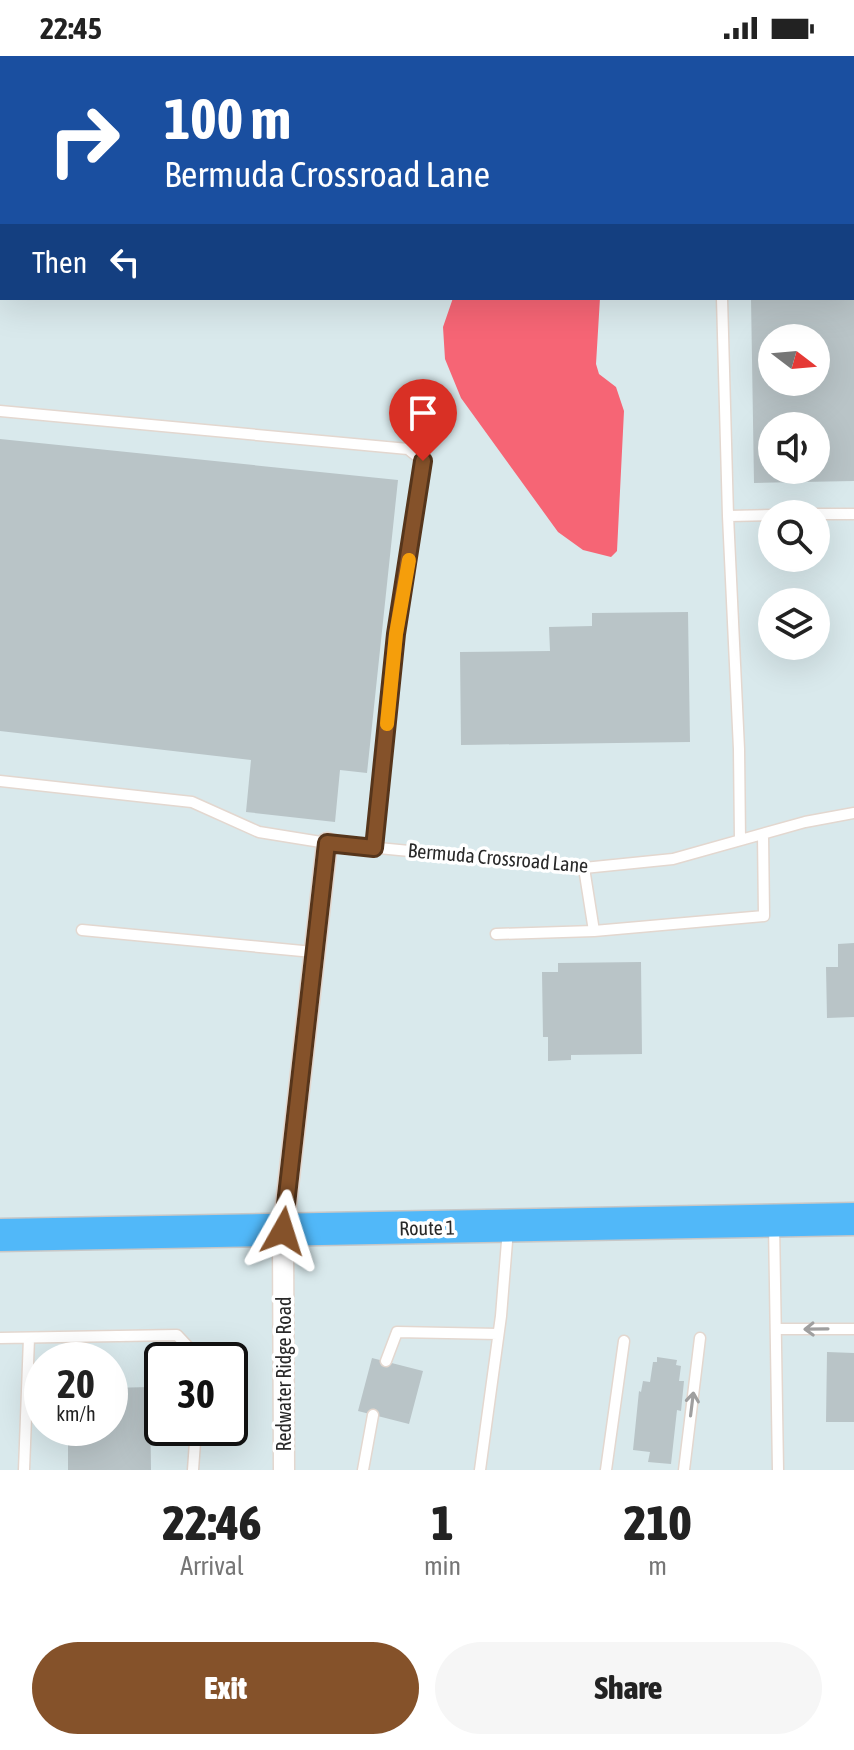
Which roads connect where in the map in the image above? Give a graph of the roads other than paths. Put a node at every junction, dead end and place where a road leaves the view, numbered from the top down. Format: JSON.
{"nodes":[{"id":1,"x":722,"y":300,"type":"edge"},
{"id":2,"x":0,"y":411,"type":"edge"},
{"id":3,"x":830,"y":514,"type":"edge"},
{"id":4,"x":854,"y":514,"type":"edge"},
{"id":5,"x":758,"y":515,"type":"edge"},
{"id":6,"x":728,"y":516,"type":"junction"},
{"id":7,"x":0,"y":781,"type":"edge"},
{"id":8,"x":854,"y":813,"type":"edge"},
{"id":9,"x":763,"y":834,"type":"junction"},
{"id":10,"x":740,"y":840,"type":"junction"},
{"id":11,"x":327,"y":843,"type":"junction"},
{"id":12,"x":374,"y":848,"type":"junction"},
{"id":13,"x":584,"y":868,"type":"junction"},
{"id":14,"x":82,"y":930,"type":"dead end"},
{"id":15,"x":594,"y":931,"type":"junction"},
{"id":16,"x":496,"y":934,"type":"dead end"},
{"id":17,"x":313,"y":952,"type":"junction"},
{"id":18,"x":854,"y":1219,"type":"edge"},
{"id":19,"x":774,"y":1221,"type":"junction"},
{"id":20,"x":508,"y":1227,"type":"junction"},
{"id":21,"x":283,"y":1231,"type":"junction"},
{"id":22,"x":0,"y":1235,"type":"edge"},
{"id":23,"x":777,"y":1329,"type":"junction"},
{"id":24,"x":854,"y":1329,"type":"edge"},
{"id":25,"x":498,"y":1334,"type":"junction"},
{"id":26,"x":0,"y":1338,"type":"edge"},
{"id":27,"x":29,"y":1338,"type":"junction"},
{"id":28,"x":700,"y":1338,"type":"dead end"},
{"id":29,"x":624,"y":1341,"type":"dead end"},
{"id":30,"x":184,"y":1342,"type":"edge"},
{"id":31,"x":386,"y":1361,"type":"dead end"},
{"id":32,"x":373,"y":1415,"type":"dead end"},
{"id":33,"x":195,"y":1446,"type":"edge"},
{"id":34,"x":609,"y":1467,"type":"edge"},
{"id":35,"x":24,"y":1470,"type":"edge"},
{"id":36,"x":193,"y":1470,"type":"edge"},
{"id":37,"x":284,"y":1470,"type":"edge"},
{"id":38,"x":363,"y":1470,"type":"edge"},
{"id":39,"x":480,"y":1470,"type":"edge"},
{"id":40,"x":684,"y":1470,"type":"edge"},
{"id":41,"x":778,"y":1470,"type":"edge"}],
"edges":[{"from":1,"to":6,"type":"lane"},
{"from":2,"to":12,"type":"lane"},
{"from":3,"to":4,"type":"lane"},
{"from":5,"to":6,"type":"lane"},
{"from":6,"to":10,"type":"lane"},
{"from":7,"to":11,"type":"lane","name":"Bermuda Crossroad Lane"},
{"from":8,"to":9,"type":"lane","name":"Bermuda Crossroad Lane"},
{"from":9,"to":10,"type":"lane","name":"Bermuda Crossroad Lane"},
{"from":9,"to":15,"type":"lane"},
{"from":10,"to":13,"type":"lane","name":"Bermuda Crossroad Lane"},
{"from":11,"to":12,"type":"lane","name":"Bermuda Crossroad Lane"},
{"from":11,"to":17,"type":"street","name":"Redwater Ridge Road"},
{"from":12,"to":13,"type":"lane","name":"Bermuda Crossroad Lane"},
{"from":13,"to":15,"type":"lane"},
{"from":14,"to":17,"type":"lane"},
{"from":15,"to":16,"type":"lane"},
{"from":17,"to":21,"type":"street","name":"Redwater Ridge Road"},
{"from":18,"to":19,"type":"main road","name":"Route 1"},
{"from":19,"to":20,"type":"main road","name":"Route 1"},
{"from":19,"to":23,"type":"lane"},
{"from":20,"to":21,"type":"main road","name":"Route 1"},
{"from":20,"to":25,"type":"lane"},
{"from":21,"to":22,"type":"main road","name":"Route 1"},
{"from":21,"to":37,"type":"street","name":"Redwater Ridge Road"},
{"from":24,"to":23,"type":"lane","one_way":true},
{"from":23,"to":41,"type":"lane"},
{"from":25,"to":31,"type":"lane"},
{"from":25,"to":39,"type":"lane"},
{"from":26,"to":27,"type":"lane"},
{"from":27,"to":30,"type":"lane"},
{"from":27,"to":35,"type":"lane"},
{"from":40,"to":28,"type":"lane","one_way":true},
{"from":29,"to":34,"type":"lane"},
{"from":32,"to":38,"type":"lane"},
{"from":33,"to":36,"type":"lane"}]}
